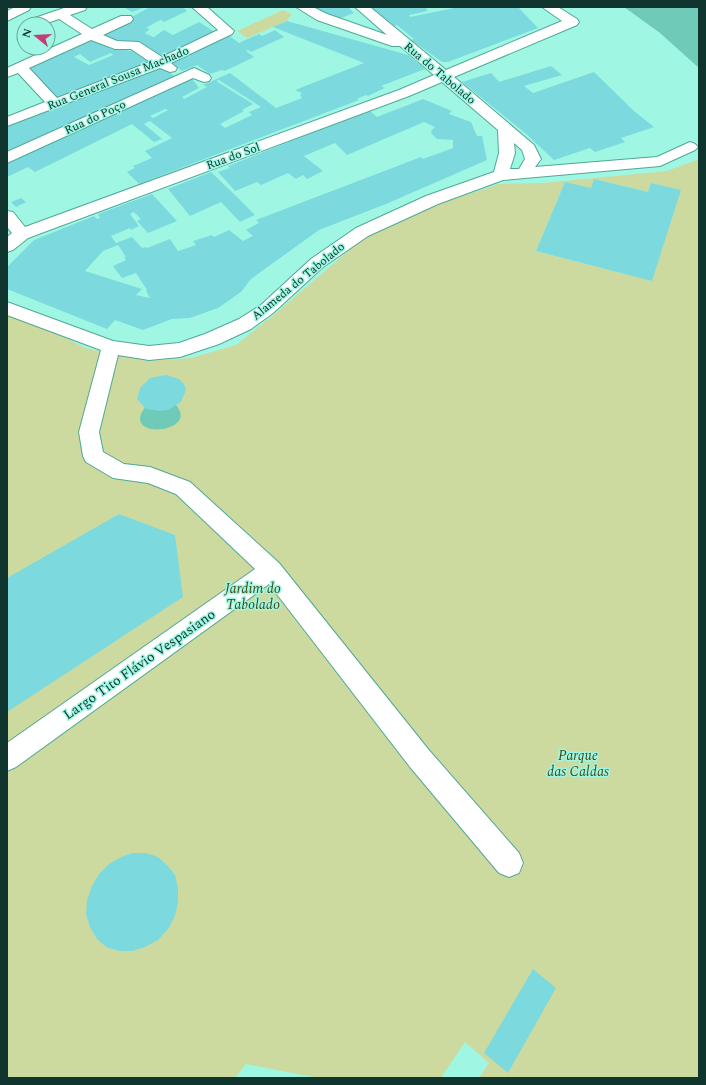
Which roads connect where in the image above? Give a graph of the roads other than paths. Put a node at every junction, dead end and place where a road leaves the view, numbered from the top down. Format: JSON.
{"nodes":[{"id":1,"x":24,"y":7,"type":"edge"},
{"id":2,"x":80,"y":7,"type":"edge"},
{"id":3,"x":199,"y":7,"type":"edge"},
{"id":4,"x":303,"y":7,"type":"edge"},
{"id":5,"x":362,"y":7,"type":"edge"},
{"id":6,"x":549,"y":7,"type":"edge"},
{"id":7,"x":62,"y":15,"type":"junction"},
{"id":8,"x":120,"y":15,"type":"dead end"},
{"id":9,"x":7,"y":17,"type":"edge"},
{"id":10,"x":56,"y":17,"type":"edge"},
{"id":11,"x":373,"y":17,"type":"junction"},
{"id":12,"x":354,"y":28,"type":"junction"},
{"id":13,"x":92,"y":35,"type":"junction"},
{"id":14,"x":411,"y":48,"type":"junction"},
{"id":15,"x":162,"y":62,"type":"junction"},
{"id":16,"x":14,"y":70,"type":"edge"},
{"id":17,"x":444,"y":75,"type":"junction"},
{"id":18,"x":183,"y":76,"type":"junction"},
{"id":19,"x":204,"y":78,"type":"dead end"},
{"id":20,"x":55,"y":104,"type":"junction"},
{"id":21,"x":7,"y":122,"type":"edge"},
{"id":22,"x":506,"y":129,"type":"junction"},
{"id":23,"x":690,"y":147,"type":"dead end"},
{"id":24,"x":7,"y":158,"type":"edge"},
{"id":25,"x":522,"y":174,"type":"junction"},
{"id":26,"x":500,"y":175,"type":"junction"},
{"id":27,"x":7,"y":216,"type":"edge"},
{"id":28,"x":22,"y":234,"type":"junction"},
{"id":29,"x":7,"y":246,"type":"edge"},
{"id":30,"x":7,"y":308,"type":"edge"},
{"id":31,"x":111,"y":346,"type":"junction"},
{"id":32,"x":271,"y":570,"type":"junction"},
{"id":33,"x":7,"y":758,"type":"edge"},
{"id":34,"x":509,"y":863,"type":"dead end"}],
"edges":[{"from":1,"to":9,"type":"street"},
{"from":2,"to":7,"type":"street"},
{"from":3,"to":15,"type":"street","name":"Rua General Sousa Machado"},
{"from":4,"to":12,"type":"street"},
{"from":5,"to":11,"type":"street"},
{"from":6,"to":17,"type":"street","name":"Rua do Sol"},
{"from":7,"to":10,"type":"street"},
{"from":7,"to":13,"type":"street"},
{"from":8,"to":13,"type":"street"},
{"from":11,"to":12,"type":"street"},
{"from":11,"to":14,"type":"street","name":"Rua do Tabolado"},
{"from":12,"to":14,"type":"street"},
{"from":13,"to":15,"type":"street"},
{"from":13,"to":16,"type":"street"},
{"from":14,"to":17,"type":"street","name":"Rua do Tabolado"},
{"from":15,"to":18,"type":"street"},
{"from":15,"to":20,"type":"street","name":"Rua General Sousa Machado"},
{"from":16,"to":20,"type":"street"},
{"from":17,"to":22,"type":"street","name":"Rua do Tabolado"},
{"from":17,"to":28,"type":"street","name":"Rua do Sol"},
{"from":18,"to":19,"type":"street"},
{"from":18,"to":24,"type":"street","name":"Rua do Poço"},
{"from":20,"to":21,"type":"street","name":"Rua General Sousa Machado"},
{"from":22,"to":25,"type":"street","name":"Rua do Tabolado"},
{"from":22,"to":26,"type":"street"},
{"from":23,"to":25,"type":"street","name":"Alameda do Tabolado"},
{"from":25,"to":26,"type":"street","name":"Alameda do Tabolado"},
{"from":26,"to":31,"type":"street","name":"Alameda do Tabolado"},
{"from":27,"to":28,"type":"street"},
{"from":28,"to":29,"type":"street","name":"Rua do Sol"},
{"from":30,"to":31,"type":"street","name":"Alameda do Tabolado"},
{"from":31,"to":32,"type":"street"},
{"from":32,"to":33,"type":"street","name":"Largo Tito Flávio Vespasiano"},
{"from":32,"to":34,"type":"street"}]}
